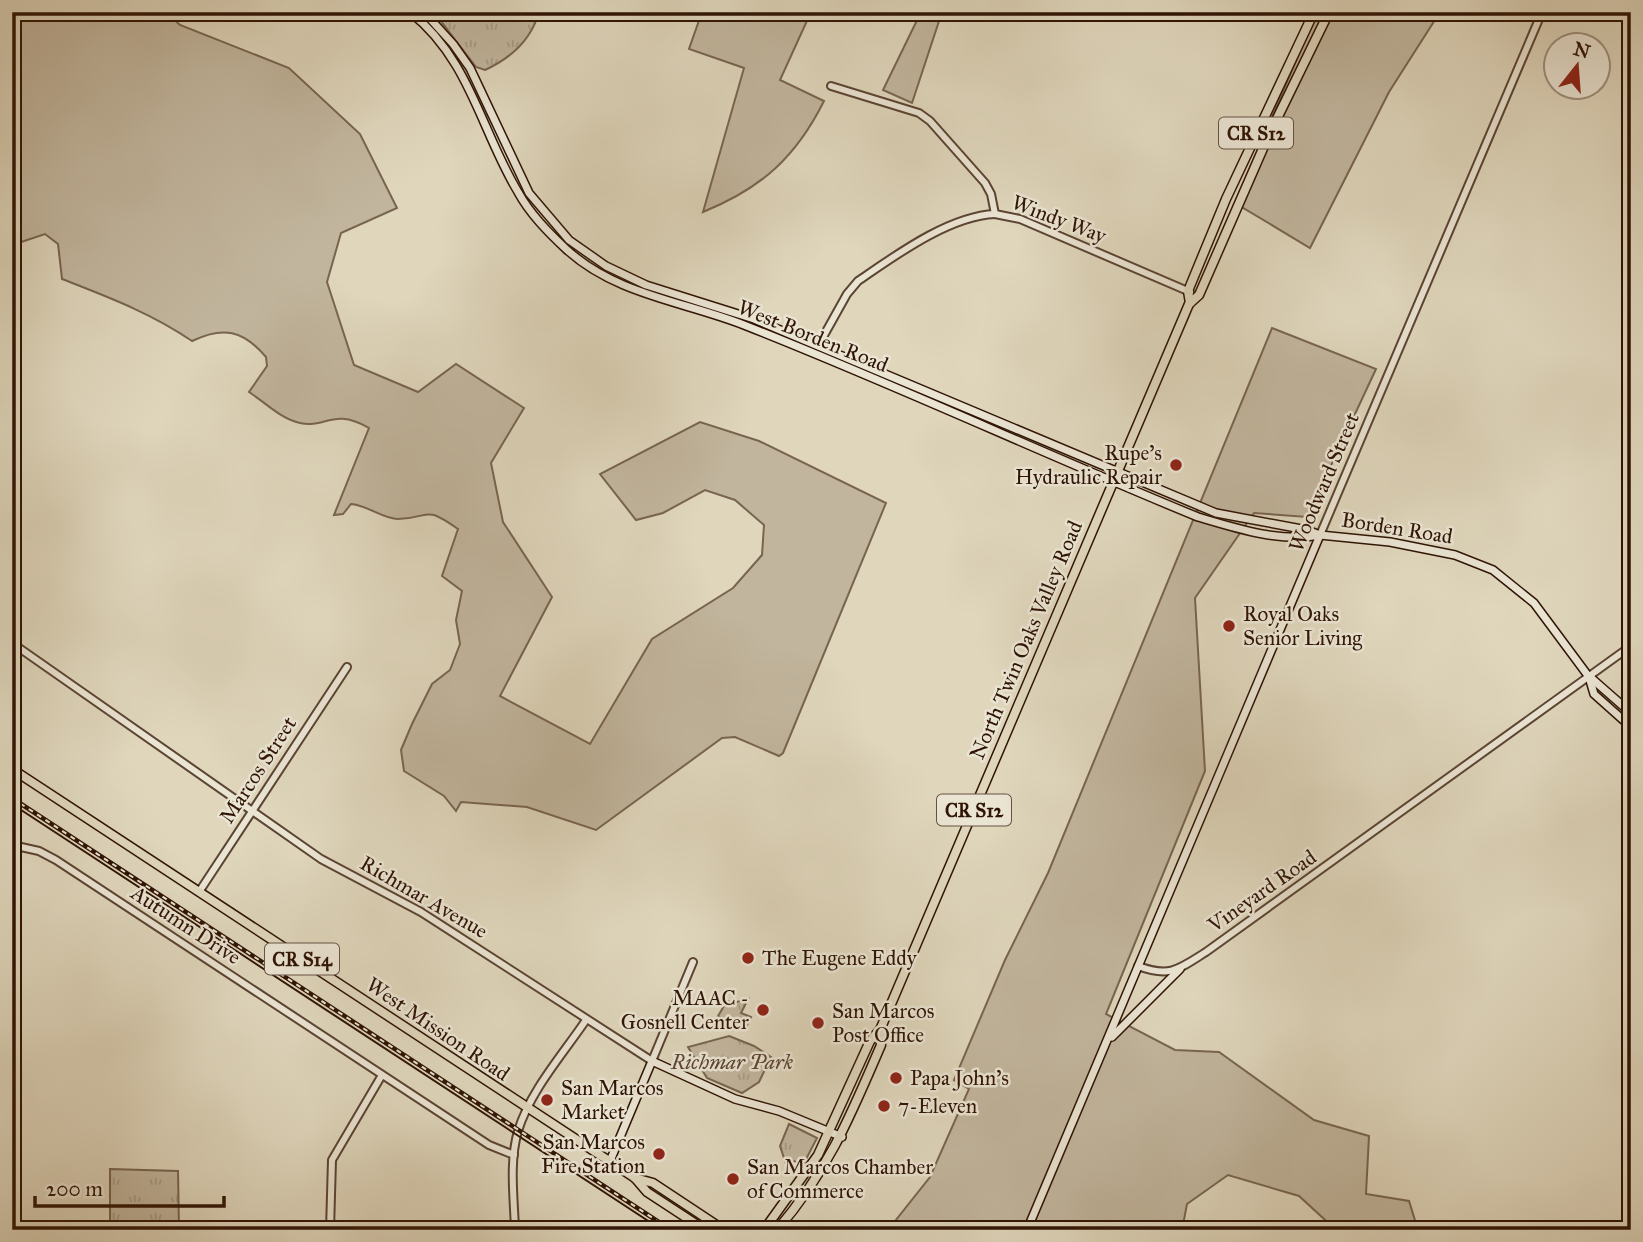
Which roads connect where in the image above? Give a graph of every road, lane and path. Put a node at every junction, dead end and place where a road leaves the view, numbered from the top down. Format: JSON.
{"nodes":[{"id":1,"x":410,"y":12,"type":"edge"},
{"id":2,"x":424,"y":12,"type":"edge"},
{"id":3,"x":1314,"y":12,"type":"edge"},
{"id":4,"x":1329,"y":12,"type":"edge"},
{"id":5,"x":1542,"y":12,"type":"edge"},
{"id":6,"x":831,"y":86,"type":"dead end"},
{"id":7,"x":995,"y":214,"type":"junction"},
{"id":8,"x":1188,"y":291,"type":"junction"},
{"id":9,"x":1199,"y":295,"type":"junction"},
{"id":10,"x":1190,"y":303,"type":"junction"},
{"id":11,"x":818,"y":346,"type":"junction"},
{"id":12,"x":1116,"y":472,"type":"junction"},
{"id":13,"x":1112,"y":481,"type":"junction"},
{"id":14,"x":1320,"y":535,"type":"junction"},
{"id":15,"x":12,"y":643,"type":"edge"},
{"id":16,"x":1631,"y":646,"type":"edge"},
{"id":17,"x":346,"y":667,"type":"dead end"},
{"id":18,"x":1589,"y":677,"type":"junction"},
{"id":19,"x":1631,"y":713,"type":"edge"},
{"id":20,"x":1631,"y":727,"type":"edge"},
{"id":21,"x":12,"y":769,"type":"edge"},
{"id":22,"x":252,"y":811,"type":"junction"},
{"id":23,"x":12,"y":845,"type":"edge"},
{"id":24,"x":199,"y":891,"type":"junction"},
{"id":25,"x":693,"y":962,"type":"dead end"},
{"id":26,"x":1138,"y":966,"type":"junction"},
{"id":27,"x":1180,"y":969,"type":"junction"},
{"id":28,"x":586,"y":1020,"type":"junction"},
{"id":29,"x":880,"y":1030,"type":"junction"},
{"id":30,"x":1107,"y":1043,"type":"junction"},
{"id":31,"x":652,"y":1061,"type":"junction"},
{"id":32,"x":382,"y":1075,"type":"junction"},
{"id":33,"x":527,"y":1109,"type":"junction"},
{"id":34,"x":830,"y":1132,"type":"junction"},
{"id":35,"x":842,"y":1137,"type":"junction"},
{"id":36,"x":514,"y":1155,"type":"junction"},
{"id":37,"x":610,"y":1161,"type":"junction"},
{"id":38,"x":635,"y":1178,"type":"junction"},
{"id":39,"x":330,"y":1230,"type":"edge"},
{"id":40,"x":515,"y":1230,"type":"edge"},
{"id":41,"x":705,"y":1230,"type":"edge"},
{"id":42,"x":724,"y":1230,"type":"edge"},
{"id":43,"x":764,"y":1230,"type":"edge"},
{"id":44,"x":777,"y":1230,"type":"edge"},
{"id":45,"x":1027,"y":1230,"type":"edge"}],
"edges":[{"from":1,"to":13,"type":"main road","name":"West Borden Road"},
{"from":2,"to":11,"type":"main road","name":"West Borden Road"},
{"from":3,"to":8,"type":"main road","number":"CR S12"},
{"from":4,"to":9,"type":"main road","name":"North Twin Oaks Valley Road","number":"CR S12"},
{"from":5,"to":14,"type":"street","name":"Woodward Street"},
{"from":6,"to":7,"type":"street","name":"Windy Way"},
{"from":7,"to":8,"type":"street","name":"Windy Way"},
{"from":7,"to":11,"type":"street"},
{"from":8,"to":9,"type":"street","name":"Windy Way"},
{"from":8,"to":10,"type":"main road"},
{"from":9,"to":10,"type":"main road","name":"North Twin Oaks Valley Road","number":"CR S12"},
{"from":10,"to":12,"type":"main road","name":"North Twin Oaks Valley Road","number":"CR S12"},
{"from":11,"to":12,"type":"main road","name":"West Borden Road"},
{"from":12,"to":13,"type":"main road","name":"North Twin Oaks Valley Road","number":"CR S12"},
{"from":12,"to":14,"type":"main road","name":"Borden Road"},
{"from":13,"to":14,"type":"main road","name":"West Borden Road"},
{"from":13,"to":29,"type":"main road","name":"North Twin Oaks Valley Road","number":"CR S12"},
{"from":14,"to":18,"type":"main road","name":"Borden Road"},
{"from":14,"to":26,"type":"main road","name":"Woodward Street"},
{"from":15,"to":22,"type":"street","name":"Richmar Avenue"},
{"from":16,"to":18,"type":"street","name":"Vineyard Road"},
{"from":17,"to":22,"type":"street","name":"Marcos Street"},
{"from":18,"to":19,"type":"main road","name":"Borden Road"},
{"from":18,"to":20,"type":"main road","name":"Borden Road"},
{"from":18,"to":27,"type":"street","name":"Vineyard Road"},
{"from":21,"to":24,"type":"main road","name":"West Mission Road","number":"CR S14"},
{"from":22,"to":24,"type":"street","name":"Marcos Street"},
{"from":22,"to":28,"type":"street","name":"Richmar Avenue"},
{"from":23,"to":32,"type":"street","name":"Autumn Drive"},
{"from":24,"to":33,"type":"main road","name":"West Mission Road","number":"CR S14"},
{"from":25,"to":31,"type":"street"},
{"from":26,"to":27,"type":"street"},
{"from":26,"to":30,"type":"main road"},
{"from":27,"to":30,"type":"main road"},
{"from":28,"to":31,"type":"street","name":"Richmar Avenue"},
{"from":28,"to":33,"type":"street"},
{"from":29,"to":34,"type":"main road","name":"North Twin Oaks Valley Road","number":"CR S12"},
{"from":29,"to":35,"type":"main road","name":"North Twin Oaks Valley Road","number":"CR S12"},
{"from":30,"to":45,"type":"main road"},
{"from":31,"to":34,"type":"main road","name":"Richmar Avenue"},
{"from":31,"to":37,"type":"main road"},
{"from":32,"to":36,"type":"street","name":"Autumn Drive"},
{"from":32,"to":39,"type":"street"},
{"from":33,"to":36,"type":"street"},
{"from":33,"to":37,"type":"main road","name":"West Mission Road","number":"CR S14"},
{"from":34,"to":35,"type":"main road","name":"Richmar Avenue"},
{"from":34,"to":43,"type":"main road","name":"North Twin Oaks Valley Road","number":"CR S12"},
{"from":35,"to":44,"type":"main road","name":"North Twin Oaks Valley Road","number":"CR S12"},
{"from":36,"to":40,"type":"street"},
{"from":37,"to":38,"type":"main road","name":"West Mission Road","number":"CR S14"},
{"from":38,"to":41,"type":"main road","name":"West Mission Road","number":"CR S14"},
{"from":38,"to":42,"type":"main road","name":"West Mission Road","number":"CR S14"}]}
